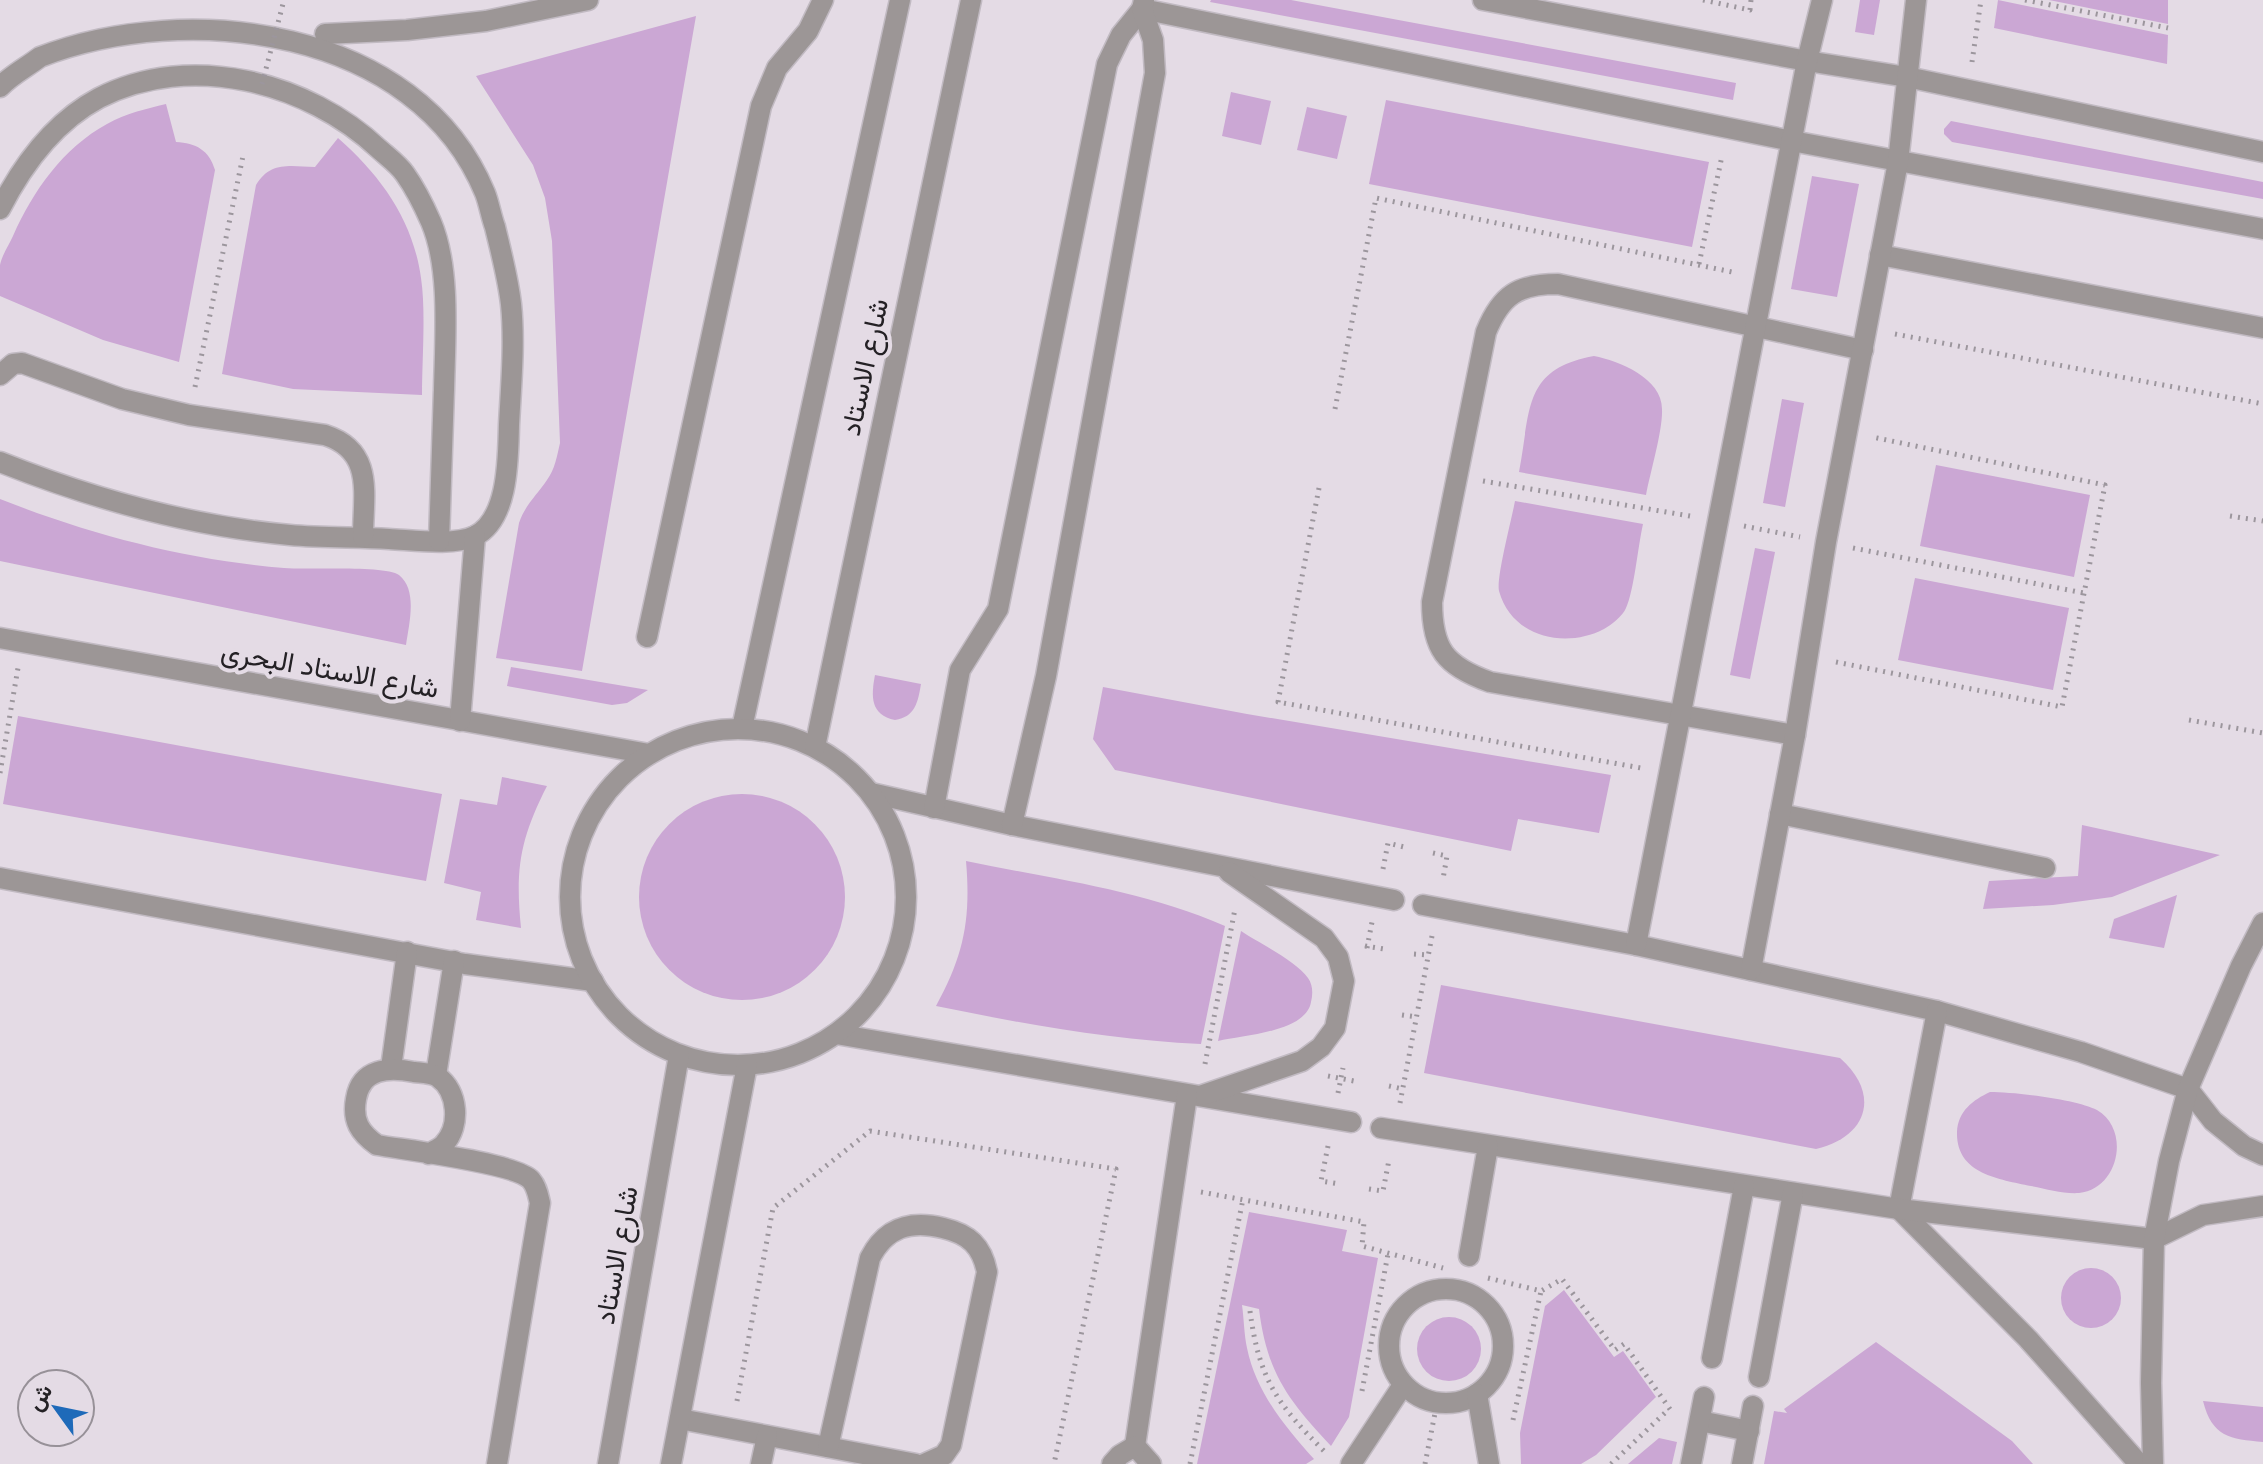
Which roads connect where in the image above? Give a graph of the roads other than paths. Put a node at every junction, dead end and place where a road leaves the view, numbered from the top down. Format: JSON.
{"nodes":[{"id":1,"x":588,"y":0,"type":"edge"},
{"id":2,"x":823,"y":0,"type":"edge"},
{"id":3,"x":900,"y":0,"type":"edge"},
{"id":4,"x":971,"y":0,"type":"edge"},
{"id":5,"x":1483,"y":0,"type":"edge"},
{"id":6,"x":1822,"y":0,"type":"edge"},
{"id":7,"x":1916,"y":0,"type":"edge"},
{"id":8,"x":1143,"y":5,"type":"edge"},
{"id":9,"x":163,"y":11,"type":"dead end"},
{"id":10,"x":236,"y":12,"type":"dead end"},
{"id":11,"x":325,"y":34,"type":"junction"},
{"id":12,"x":1807,"y":61,"type":"junction"},
{"id":13,"x":1907,"y":77,"type":"junction"},
{"id":14,"x":0,"y":87,"type":"edge"},
{"id":15,"x":1792,"y":141,"type":"junction"},
{"id":16,"x":2263,"y":152,"type":"edge"},
{"id":17,"x":1898,"y":162,"type":"junction"},
{"id":18,"x":0,"y":209,"type":"edge"},
{"id":19,"x":2263,"y":229,"type":"edge"},
{"id":20,"x":1880,"y":255,"type":"junction"},
{"id":21,"x":1756,"y":328,"type":"junction"},
{"id":22,"x":2263,"y":328,"type":"edge"},
{"id":23,"x":1863,"y":350,"type":"junction"},
{"id":24,"x":0,"y":375,"type":"edge"},
{"id":25,"x":0,"y":462,"type":"edge"},
{"id":26,"x":475,"y":536,"type":"junction"},
{"id":27,"x":363,"y":537,"type":"junction"},
{"id":28,"x":439,"y":541,"type":"junction"},
{"id":29,"x":647,"y":637,"type":"dead end"},
{"id":30,"x":0,"y":638,"type":"edge"},
{"id":31,"x":1681,"y":716,"type":"junction"},
{"id":32,"x":460,"y":721,"type":"junction"},
{"id":33,"x":742,"y":728,"type":"junction"},
{"id":34,"x":1795,"y":735,"type":"junction"},
{"id":35,"x":815,"y":747,"type":"junction"},
{"id":36,"x":649,"y":754,"type":"junction"},
{"id":37,"x":871,"y":793,"type":"junction"},
{"id":38,"x":934,"y":808,"type":"junction"},
{"id":39,"x":1780,"y":814,"type":"junction"},
{"id":40,"x":1012,"y":825,"type":"junction"},
{"id":41,"x":1223,"y":868,"type":"junction"},
{"id":42,"x":2045,"y":868,"type":"dead end"},
{"id":43,"x":0,"y":878,"type":"edge"},
{"id":44,"x":1394,"y":900,"type":"dead end"},
{"id":45,"x":1430,"y":906,"type":"road end"},
{"id":46,"x":2263,"y":923,"type":"edge"},
{"id":47,"x":1636,"y":945,"type":"junction"},
{"id":48,"x":407,"y":952,"type":"junction"},
{"id":49,"x":454,"y":961,"type":"junction"},
{"id":50,"x":1751,"y":970,"type":"junction"},
{"id":51,"x":593,"y":981,"type":"junction"},
{"id":52,"x":1937,"y":1011,"type":"junction"},
{"id":53,"x":836,"y":1034,"type":"junction"},
{"id":54,"x":679,"y":1055,"type":"junction"},
{"id":55,"x":747,"y":1065,"type":"junction"},
{"id":56,"x":391,"y":1068,"type":"junction"},
{"id":57,"x":436,"y":1075,"type":"junction"},
{"id":58,"x":2188,"y":1089,"type":"junction"},
{"id":59,"x":1193,"y":1096,"type":"junction"},
{"id":60,"x":1351,"y":1122,"type":"dead end"},
{"id":61,"x":1388,"y":1129,"type":"road end"},
{"id":62,"x":1488,"y":1146,"type":"junction"},
{"id":63,"x":429,"y":1154,"type":"junction"},
{"id":64,"x":2263,"y":1155,"type":"edge"},
{"id":65,"x":1744,"y":1186,"type":"junction"},
{"id":66,"x":1793,"y":1193,"type":"junction"},
{"id":67,"x":2263,"y":1206,"type":"edge"},
{"id":68,"x":1899,"y":1209,"type":"junction"},
{"id":69,"x":2154,"y":1239,"type":"junction"},
{"id":70,"x":1462,"y":1291,"type":"junction"},
{"id":71,"x":1712,"y":1358,"type":"dead end"},
{"id":72,"x":1759,"y":1377,"type":"dead end"},
{"id":73,"x":1403,"y":1385,"type":"junction"},
{"id":74,"x":1477,"y":1394,"type":"junction"},
{"id":75,"x":1704,"y":1397,"type":"dead end"},
{"id":76,"x":1753,"y":1406,"type":"dead end"},
{"id":77,"x":680,"y":1419,"type":"junction"},
{"id":78,"x":1700,"y":1421,"type":"junction"},
{"id":79,"x":1749,"y":1431,"type":"junction"},
{"id":80,"x":767,"y":1436,"type":"junction"},
{"id":81,"x":1135,"y":1446,"type":"junction"},
{"id":82,"x":828,"y":1447,"type":"junction"},
{"id":83,"x":1342,"y":1462,"type":"edge"},
{"id":84,"x":497,"y":1464,"type":"edge"},
{"id":85,"x":608,"y":1464,"type":"edge"},
{"id":86,"x":671,"y":1464,"type":"edge"},
{"id":87,"x":761,"y":1464,"type":"edge"},
{"id":88,"x":916,"y":1464,"type":"edge"},
{"id":89,"x":924,"y":1464,"type":"edge"},
{"id":90,"x":1112,"y":1464,"type":"edge"},
{"id":91,"x":1151,"y":1464,"type":"edge"},
{"id":92,"x":1489,"y":1464,"type":"edge"},
{"id":93,"x":1691,"y":1464,"type":"edge"},
{"id":94,"x":1742,"y":1464,"type":"edge"},
{"id":95,"x":2139,"y":1464,"type":"edge"},
{"id":96,"x":2153,"y":1464,"type":"edge"}],
"edges":[{"from":1,"to":11,"type":"street"},
{"from":2,"to":29,"type":"street"},
{"from":3,"to":33,"type":"street","name":"شارع الاستاد"},
{"from":4,"to":35,"type":"street","name":"شارع الاستاد"},
{"from":5,"to":12,"type":"street"},
{"from":6,"to":12,"type":"street"},
{"from":7,"to":13,"type":"street"},
{"from":8,"to":15,"type":"street"},
{"from":8,"to":38,"type":"street"},
{"from":8,"to":40,"type":"street"},
{"from":9,"to":14,"type":"street"},
{"from":10,"to":11,"type":"street"},
{"from":11,"to":26,"type":"street"},
{"from":12,"to":13,"type":"street"},
{"from":12,"to":15,"type":"street"},
{"from":13,"to":16,"type":"street"},
{"from":13,"to":17,"type":"street"},
{"from":15,"to":17,"type":"street"},
{"from":15,"to":21,"type":"street"},
{"from":17,"to":19,"type":"street"},
{"from":17,"to":20,"type":"street"},
{"from":18,"to":28,"type":"street"},
{"from":20,"to":22,"type":"street"},
{"from":20,"to":23,"type":"street"},
{"from":21,"to":23,"type":"street"},
{"from":21,"to":31,"type":"street"},
{"from":21,"to":31,"type":"street"},
{"from":23,"to":34,"type":"street"},
{"from":24,"to":27,"type":"street"},
{"from":25,"to":27,"type":"street"},
{"from":26,"to":28,"type":"street"},
{"from":26,"to":32,"type":"street"},
{"from":27,"to":28,"type":"street"},
{"from":30,"to":32,"type":"street","name":"شارع الاستاد البحرى"},
{"from":31,"to":34,"type":"street"},
{"from":31,"to":47,"type":"street"},
{"from":32,"to":36,"type":"street","name":"شارع الاستاد البحرى"},
{"from":33,"to":35,"type":"street"},
{"from":33,"to":36,"type":"street"},
{"from":34,"to":39,"type":"street"},
{"from":35,"to":37,"type":"street"},
{"from":36,"to":51,"type":"street"},
{"from":37,"to":38,"type":"street"},
{"from":37,"to":53,"type":"street"},
{"from":38,"to":40,"type":"street"},
{"from":39,"to":42,"type":"street"},
{"from":39,"to":50,"type":"street"},
{"from":40,"to":41,"type":"street"},
{"from":41,"to":44,"type":"street"},
{"from":41,"to":59,"type":"street"},
{"from":43,"to":48,"type":"street"},
{"from":45,"to":47,"type":"street"},
{"from":46,"to":58,"type":"street"},
{"from":47,"to":50,"type":"street"},
{"from":48,"to":49,"type":"street"},
{"from":48,"to":56,"type":"street"},
{"from":49,"to":51,"type":"street"},
{"from":49,"to":57,"type":"street"},
{"from":50,"to":52,"type":"street"},
{"from":51,"to":54,"type":"street"},
{"from":52,"to":58,"type":"street"},
{"from":52,"to":68,"type":"street"},
{"from":53,"to":55,"type":"street"},
{"from":53,"to":59,"type":"street"},
{"from":54,"to":55,"type":"street"},
{"from":54,"to":85,"type":"street","name":"شارع الاستاد"},
{"from":55,"to":77,"type":"street"},
{"from":56,"to":57,"type":"street"},
{"from":56,"to":63,"type":"street"},
{"from":57,"to":63,"type":"street"},
{"from":58,"to":64,"type":"street"},
{"from":58,"to":69,"type":"street"},
{"from":59,"to":60,"type":"street"},
{"from":59,"to":81,"type":"street"},
{"from":61,"to":62,"type":"street"},
{"from":62,"to":65,"type":"street"},
{"from":62,"to":70,"type":"street"},
{"from":63,"to":84,"type":"street"},
{"from":65,"to":66,"type":"street"},
{"from":65,"to":71,"type":"street"},
{"from":66,"to":68,"type":"street"},
{"from":66,"to":72,"type":"street"},
{"from":67,"to":69,"type":"street"},
{"from":68,"to":69,"type":"street"},
{"from":68,"to":95,"type":"street"},
{"from":69,"to":96,"type":"street"},
{"from":70,"to":73,"type":"street"},
{"from":70,"to":74,"type":"street"},
{"from":73,"to":74,"type":"street"},
{"from":73,"to":83,"type":"street"},
{"from":74,"to":92,"type":"street"},
{"from":75,"to":78,"type":"street"},
{"from":76,"to":79,"type":"street"},
{"from":77,"to":80,"type":"street"},
{"from":77,"to":86,"type":"street"},
{"from":78,"to":79,"type":"street"},
{"from":78,"to":93,"type":"street"},
{"from":79,"to":94,"type":"street"},
{"from":80,"to":82,"type":"street"},
{"from":80,"to":87,"type":"street"},
{"from":81,"to":90,"type":"street"},
{"from":81,"to":91,"type":"street"},
{"from":82,"to":88,"type":"street"},
{"from":82,"to":89,"type":"street"}]}
